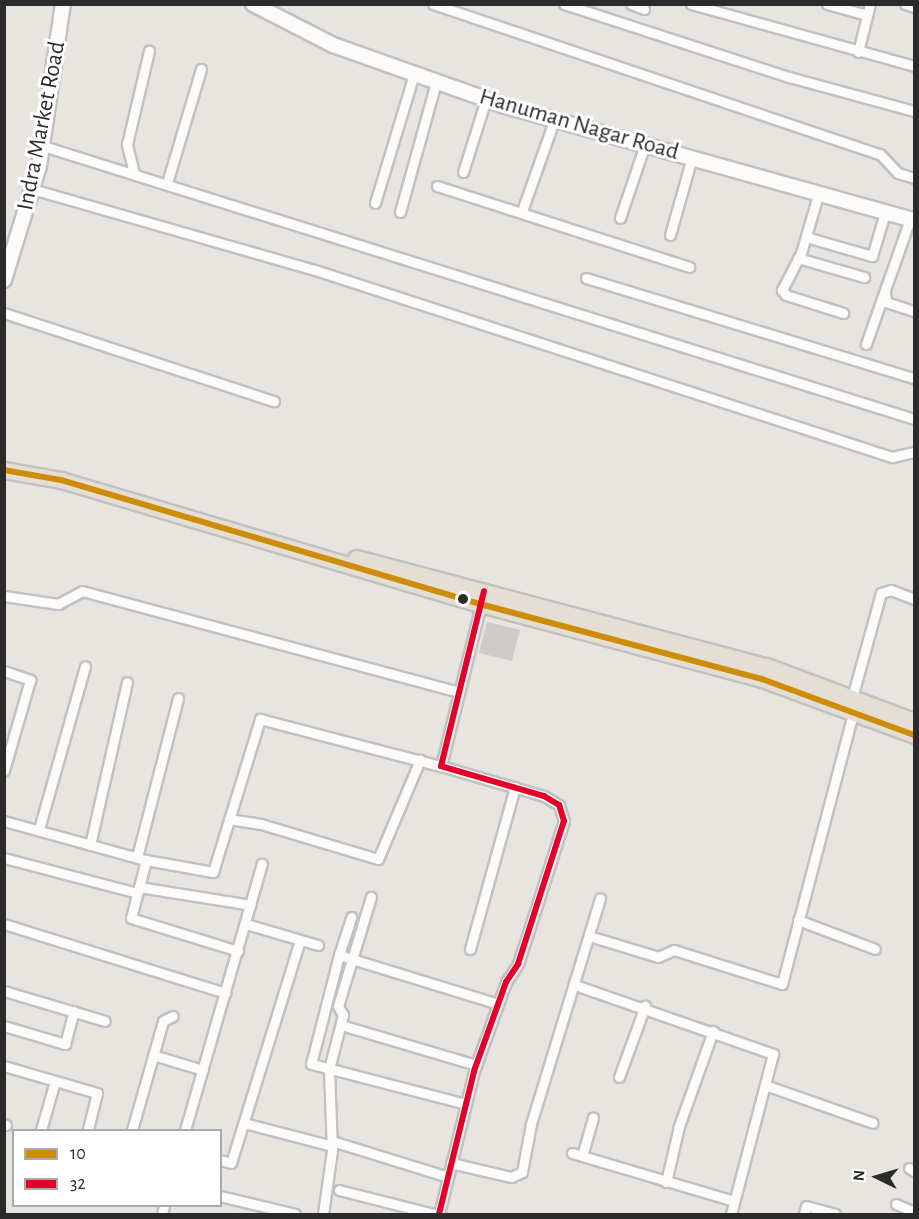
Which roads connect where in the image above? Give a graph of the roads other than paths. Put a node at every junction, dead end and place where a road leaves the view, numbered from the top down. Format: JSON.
{"nodes":[{"id":1,"x":63,"y":4,"type":"edge"},
{"id":2,"x":253,"y":4,"type":"edge"},
{"id":3,"x":433,"y":4,"type":"edge"},
{"id":4,"x":564,"y":4,"type":"edge"},
{"id":5,"x":631,"y":4,"type":"edge"},
{"id":6,"x":691,"y":4,"type":"edge"},
{"id":7,"x":827,"y":4,"type":"edge"},
{"id":8,"x":870,"y":4,"type":"edge"},
{"id":9,"x":905,"y":4,"type":"edge"},
{"id":10,"x":915,"y":7,"type":"edge"},
{"id":11,"x":644,"y":9,"type":"dead end"},
{"id":12,"x":867,"y":15,"type":"junction"},
{"id":13,"x":149,"y":51,"type":"dead end"},
{"id":14,"x":858,"y":51,"type":"junction"},
{"id":15,"x":915,"y":66,"type":"edge"},
{"id":16,"x":201,"y":69,"type":"dead end"},
{"id":17,"x":414,"y":74,"type":"junction"},
{"id":18,"x":436,"y":82,"type":"junction"},
{"id":19,"x":486,"y":99,"type":"junction"},
{"id":20,"x":915,"y":111,"type":"edge"},
{"id":21,"x":555,"y":118,"type":"junction"},
{"id":22,"x":645,"y":144,"type":"junction"},
{"id":23,"x":43,"y":146,"type":"junction"},
{"id":24,"x":692,"y":157,"type":"junction"},
{"id":25,"x":463,"y":172,"type":"dead end"},
{"id":26,"x":134,"y":173,"type":"junction"},
{"id":27,"x":915,"y":178,"type":"edge"},
{"id":28,"x":167,"y":183,"type":"junction"},
{"id":29,"x":437,"y":186,"type":"dead end"},
{"id":30,"x":32,"y":189,"type":"junction"},
{"id":31,"x":818,"y":195,"type":"junction"},
{"id":32,"x":375,"y":203,"type":"dead end"},
{"id":33,"x":400,"y":212,"type":"dead end"},
{"id":34,"x":522,"y":212,"type":"junction"},
{"id":35,"x":885,"y":213,"type":"junction"},
{"id":36,"x":620,"y":218,"type":"dead end"},
{"id":37,"x":912,"y":220,"type":"edge"},
{"id":38,"x":670,"y":235,"type":"dead end"},
{"id":39,"x":806,"y":237,"type":"junction"},
{"id":40,"x":798,"y":258,"type":"junction"},
{"id":41,"x":689,"y":267,"type":"dead end"},
{"id":42,"x":864,"y":277,"type":"dead end"},
{"id":43,"x":586,"y":278,"type":"dead end"},
{"id":44,"x":4,"y":280,"type":"edge"},
{"id":45,"x":885,"y":291,"type":"junction"},
{"id":46,"x":915,"y":311,"type":"edge"},
{"id":47,"x":4,"y":313,"type":"edge"},
{"id":48,"x":843,"y":313,"type":"dead end"},
{"id":49,"x":866,"y":344,"type":"dead end"},
{"id":50,"x":915,"y":378,"type":"edge"},
{"id":51,"x":274,"y":401,"type":"dead end"},
{"id":52,"x":915,"y":419,"type":"edge"},
{"id":53,"x":915,"y":452,"type":"edge"},
{"id":54,"x":4,"y":470,"type":"edge"},
{"id":55,"x":4,"y":596,"type":"edge"},
{"id":56,"x":482,"y":598,"type":"junction"},
{"id":57,"x":915,"y":599,"type":"edge"},
{"id":58,"x":85,"y":666,"type":"dead end"},
{"id":59,"x":4,"y":671,"type":"edge"},
{"id":60,"x":127,"y":682,"type":"dead end"},
{"id":61,"x":456,"y":691,"type":"junction"},
{"id":62,"x":178,"y":698,"type":"dead end"},
{"id":63,"x":854,"y":703,"type":"junction"},
{"id":64,"x":915,"y":721,"type":"edge"},
{"id":65,"x":915,"y":735,"type":"edge"},
{"id":66,"x":420,"y":760,"type":"junction"},
{"id":67,"x":441,"y":766,"type":"junction"},
{"id":68,"x":4,"y":770,"type":"edge"},
{"id":69,"x":515,"y":787,"type":"junction"},
{"id":70,"x":229,"y":819,"type":"junction"},
{"id":71,"x":4,"y":821,"type":"edge"},
{"id":72,"x":39,"y":829,"type":"junction"},
{"id":73,"x":90,"y":845,"type":"junction"},
{"id":74,"x":4,"y":858,"type":"edge"},
{"id":75,"x":142,"y":858,"type":"junction"},
{"id":76,"x":262,"y":864,"type":"dead end"},
{"id":77,"x":138,"y":890,"type":"junction"},
{"id":78,"x":371,"y":897,"type":"dead end"},
{"id":79,"x":600,"y":898,"type":"dead end"},
{"id":80,"x":251,"y":905,"type":"junction"},
{"id":81,"x":351,"y":917,"type":"dead end"},
{"id":82,"x":798,"y":920,"type":"junction"},
{"id":83,"x":4,"y":924,"type":"edge"},
{"id":84,"x":246,"y":924,"type":"junction"},
{"id":85,"x":589,"y":936,"type":"junction"},
{"id":86,"x":300,"y":939,"type":"junction"},
{"id":87,"x":318,"y":945,"type":"dead end"},
{"id":88,"x":470,"y":949,"type":"dead end"},
{"id":89,"x":875,"y":949,"type":"dead end"},
{"id":90,"x":238,"y":951,"type":"junction"},
{"id":91,"x":339,"y":955,"type":"junction"},
{"id":92,"x":350,"y":958,"type":"junction"},
{"id":93,"x":575,"y":984,"type":"junction"},
{"id":94,"x":4,"y":991,"type":"edge"},
{"id":95,"x":226,"y":993,"type":"junction"},
{"id":96,"x":498,"y":1004,"type":"junction"},
{"id":97,"x":645,"y":1006,"type":"junction"},
{"id":98,"x":74,"y":1011,"type":"junction"},
{"id":99,"x":173,"y":1016,"type":"dead end"},
{"id":100,"x":105,"y":1021,"type":"dead end"},
{"id":101,"x":340,"y":1025,"type":"junction"},
{"id":102,"x":4,"y":1026,"type":"edge"},
{"id":103,"x":713,"y":1031,"type":"junction"},
{"id":104,"x":153,"y":1055,"type":"junction"},
{"id":105,"x":476,"y":1065,"type":"junction"},
{"id":106,"x":4,"y":1066,"type":"edge"},
{"id":107,"x":329,"y":1069,"type":"junction"},
{"id":108,"x":203,"y":1070,"type":"junction"},
{"id":109,"x":619,"y":1077,"type":"dead end"},
{"id":110,"x":55,"y":1082,"type":"junction"},
{"id":111,"x":765,"y":1085,"type":"junction"},
{"id":112,"x":466,"y":1104,"type":"junction"},
{"id":113,"x":593,"y":1118,"type":"dead end"},
{"id":114,"x":244,"y":1123,"type":"junction"},
{"id":115,"x":873,"y":1123,"type":"dead end"},
{"id":116,"x":42,"y":1129,"type":"edge"},
{"id":117,"x":88,"y":1129,"type":"edge"},
{"id":118,"x":133,"y":1129,"type":"edge"},
{"id":119,"x":186,"y":1129,"type":"edge"},
{"id":120,"x":332,"y":1143,"type":"junction"},
{"id":121,"x":572,"y":1153,"type":"dead end"},
{"id":122,"x":582,"y":1156,"type":"junction"},
{"id":123,"x":222,"y":1161,"type":"edge"},
{"id":124,"x":451,"y":1163,"type":"junction"},
{"id":125,"x":448,"y":1177,"type":"junction"},
{"id":126,"x":666,"y":1182,"type":"junction"},
{"id":127,"x":339,"y":1190,"type":"dead end"},
{"id":128,"x":222,"y":1197,"type":"edge"},
{"id":129,"x":734,"y":1201,"type":"junction"},
{"id":130,"x":896,"y":1204,"type":"dead end"},
{"id":131,"x":277,"y":1212,"type":"edge"},
{"id":132,"x":915,"y":1212,"type":"edge"},
{"id":133,"x":295,"y":1215,"type":"edge"},
{"id":134,"x":323,"y":1215,"type":"edge"},
{"id":135,"x":434,"y":1215,"type":"edge"},
{"id":136,"x":439,"y":1215,"type":"edge"},
{"id":137,"x":731,"y":1215,"type":"edge"},
{"id":138,"x":804,"y":1215,"type":"edge"},
{"id":139,"x":835,"y":1215,"type":"edge"}],
"edges":[{"from":1,"to":23,"type":"street","name":"Indra Market Road"},
{"from":2,"to":17,"type":"street","name":"Hanuman Nagar Road"},
{"from":3,"to":27,"type":"street"},
{"from":4,"to":20,"type":"street"},
{"from":5,"to":11,"type":"street"},
{"from":6,"to":14,"type":"street"},
{"from":7,"to":12,"type":"street"},
{"from":8,"to":12,"type":"street"},
{"from":9,"to":10,"type":"street"},
{"from":12,"to":14,"type":"street"},
{"from":13,"to":26,"type":"street"},
{"from":14,"to":15,"type":"street"},
{"from":16,"to":28,"type":"street"},
{"from":17,"to":18,"type":"street","name":"Hanuman Nagar Road"},
{"from":17,"to":32,"type":"street"},
{"from":18,"to":19,"type":"street","name":"Hanuman Nagar Road"},
{"from":18,"to":33,"type":"street"},
{"from":19,"to":21,"type":"street","name":"Hanuman Nagar Road"},
{"from":19,"to":25,"type":"street"},
{"from":21,"to":22,"type":"street","name":"Hanuman Nagar Road"},
{"from":21,"to":34,"type":"street"},
{"from":22,"to":24,"type":"street","name":"Hanuman Nagar Road"},
{"from":22,"to":36,"type":"street"},
{"from":23,"to":26,"type":"street"},
{"from":23,"to":30,"type":"street","name":"Indra Market Road"},
{"from":24,"to":31,"type":"street","name":"Hanuman Nagar Road"},
{"from":24,"to":38,"type":"street"},
{"from":26,"to":28,"type":"street"},
{"from":28,"to":52,"type":"street"},
{"from":29,"to":34,"type":"street"},
{"from":30,"to":44,"type":"street","name":"Indra Market Road"},
{"from":30,"to":53,"type":"street"},
{"from":31,"to":35,"type":"street","name":"Hanuman Nagar Road"},
{"from":31,"to":39,"type":"street"},
{"from":34,"to":41,"type":"street"},
{"from":35,"to":37,"type":"street","name":"Hanuman Nagar Road"},
{"from":35,"to":39,"type":"street"},
{"from":37,"to":45,"type":"street"},
{"from":39,"to":40,"type":"street"},
{"from":40,"to":42,"type":"street"},
{"from":40,"to":48,"type":"street"},
{"from":43,"to":50,"type":"street"},
{"from":45,"to":46,"type":"street"},
{"from":45,"to":49,"type":"street"},
{"from":47,"to":51,"type":"street"},
{"from":54,"to":56,"type":"main road"},
{"from":55,"to":61,"type":"street"},
{"from":56,"to":61,"type":"street"},
{"from":56,"to":63,"type":"main road"},
{"from":57,"to":63,"type":"street"},
{"from":58,"to":72,"type":"street"},
{"from":59,"to":68,"type":"street"},
{"from":60,"to":73,"type":"street"},
{"from":61,"to":67,"type":"street"},
{"from":62,"to":75,"type":"street"},
{"from":63,"to":64,"type":"main road"},
{"from":63,"to":65,"type":"main road"},
{"from":63,"to":82,"type":"street"},
{"from":66,"to":67,"type":"street"},
{"from":66,"to":70,"type":"street"},
{"from":66,"to":70,"type":"street"},
{"from":67,"to":69,"type":"street"},
{"from":69,"to":88,"type":"street"},
{"from":69,"to":96,"type":"street"},
{"from":70,"to":75,"type":"street"},
{"from":71,"to":72,"type":"street"},
{"from":72,"to":73,"type":"street"},
{"from":73,"to":75,"type":"street"},
{"from":74,"to":77,"type":"street"},
{"from":75,"to":77,"type":"street"},
{"from":76,"to":80,"type":"street"},
{"from":77,"to":80,"type":"street"},
{"from":77,"to":90,"type":"street"},
{"from":78,"to":92,"type":"street"},
{"from":79,"to":85,"type":"street"},
{"from":80,"to":84,"type":"street"},
{"from":81,"to":91,"type":"street"},
{"from":82,"to":85,"type":"street"},
{"from":82,"to":89,"type":"street"},
{"from":83,"to":95,"type":"street"},
{"from":84,"to":86,"type":"street"},
{"from":84,"to":90,"type":"street"},
{"from":85,"to":93,"type":"street"},
{"from":86,"to":87,"type":"street"},
{"from":86,"to":114,"type":"street"},
{"from":90,"to":95,"type":"street"},
{"from":91,"to":92,"type":"street"},
{"from":91,"to":107,"type":"street"},
{"from":92,"to":96,"type":"street"},
{"from":92,"to":101,"type":"street"},
{"from":93,"to":97,"type":"street"},
{"from":93,"to":124,"type":"street"},
{"from":94,"to":98,"type":"street"},
{"from":95,"to":108,"type":"street"},
{"from":96,"to":105,"type":"street"},
{"from":97,"to":103,"type":"street"},
{"from":97,"to":109,"type":"street"},
{"from":98,"to":100,"type":"street"},
{"from":98,"to":102,"type":"street"},
{"from":99,"to":104,"type":"street"},
{"from":101,"to":105,"type":"street"},
{"from":101,"to":107,"type":"street"},
{"from":103,"to":111,"type":"street"},
{"from":103,"to":126,"type":"street"},
{"from":104,"to":108,"type":"street"},
{"from":104,"to":118,"type":"street"},
{"from":105,"to":112,"type":"street"},
{"from":106,"to":110,"type":"street"},
{"from":107,"to":112,"type":"street"},
{"from":107,"to":120,"type":"street"},
{"from":108,"to":119,"type":"street"},
{"from":110,"to":116,"type":"street"},
{"from":110,"to":117,"type":"street"},
{"from":111,"to":115,"type":"street"},
{"from":111,"to":129,"type":"street"},
{"from":112,"to":124,"type":"street"},
{"from":113,"to":122,"type":"street"},
{"from":114,"to":120,"type":"street"},
{"from":114,"to":123,"type":"street"},
{"from":120,"to":125,"type":"street"},
{"from":120,"to":134,"type":"street"},
{"from":121,"to":122,"type":"street"},
{"from":122,"to":126,"type":"street"},
{"from":124,"to":125,"type":"street"},
{"from":125,"to":136,"type":"street"},
{"from":126,"to":129,"type":"street"},
{"from":127,"to":135,"type":"street"},
{"from":128,"to":131,"type":"street"},
{"from":129,"to":137,"type":"street"},
{"from":130,"to":132,"type":"street"},
{"from":131,"to":133,"type":"street"},
{"from":138,"to":139,"type":"street"}]}
